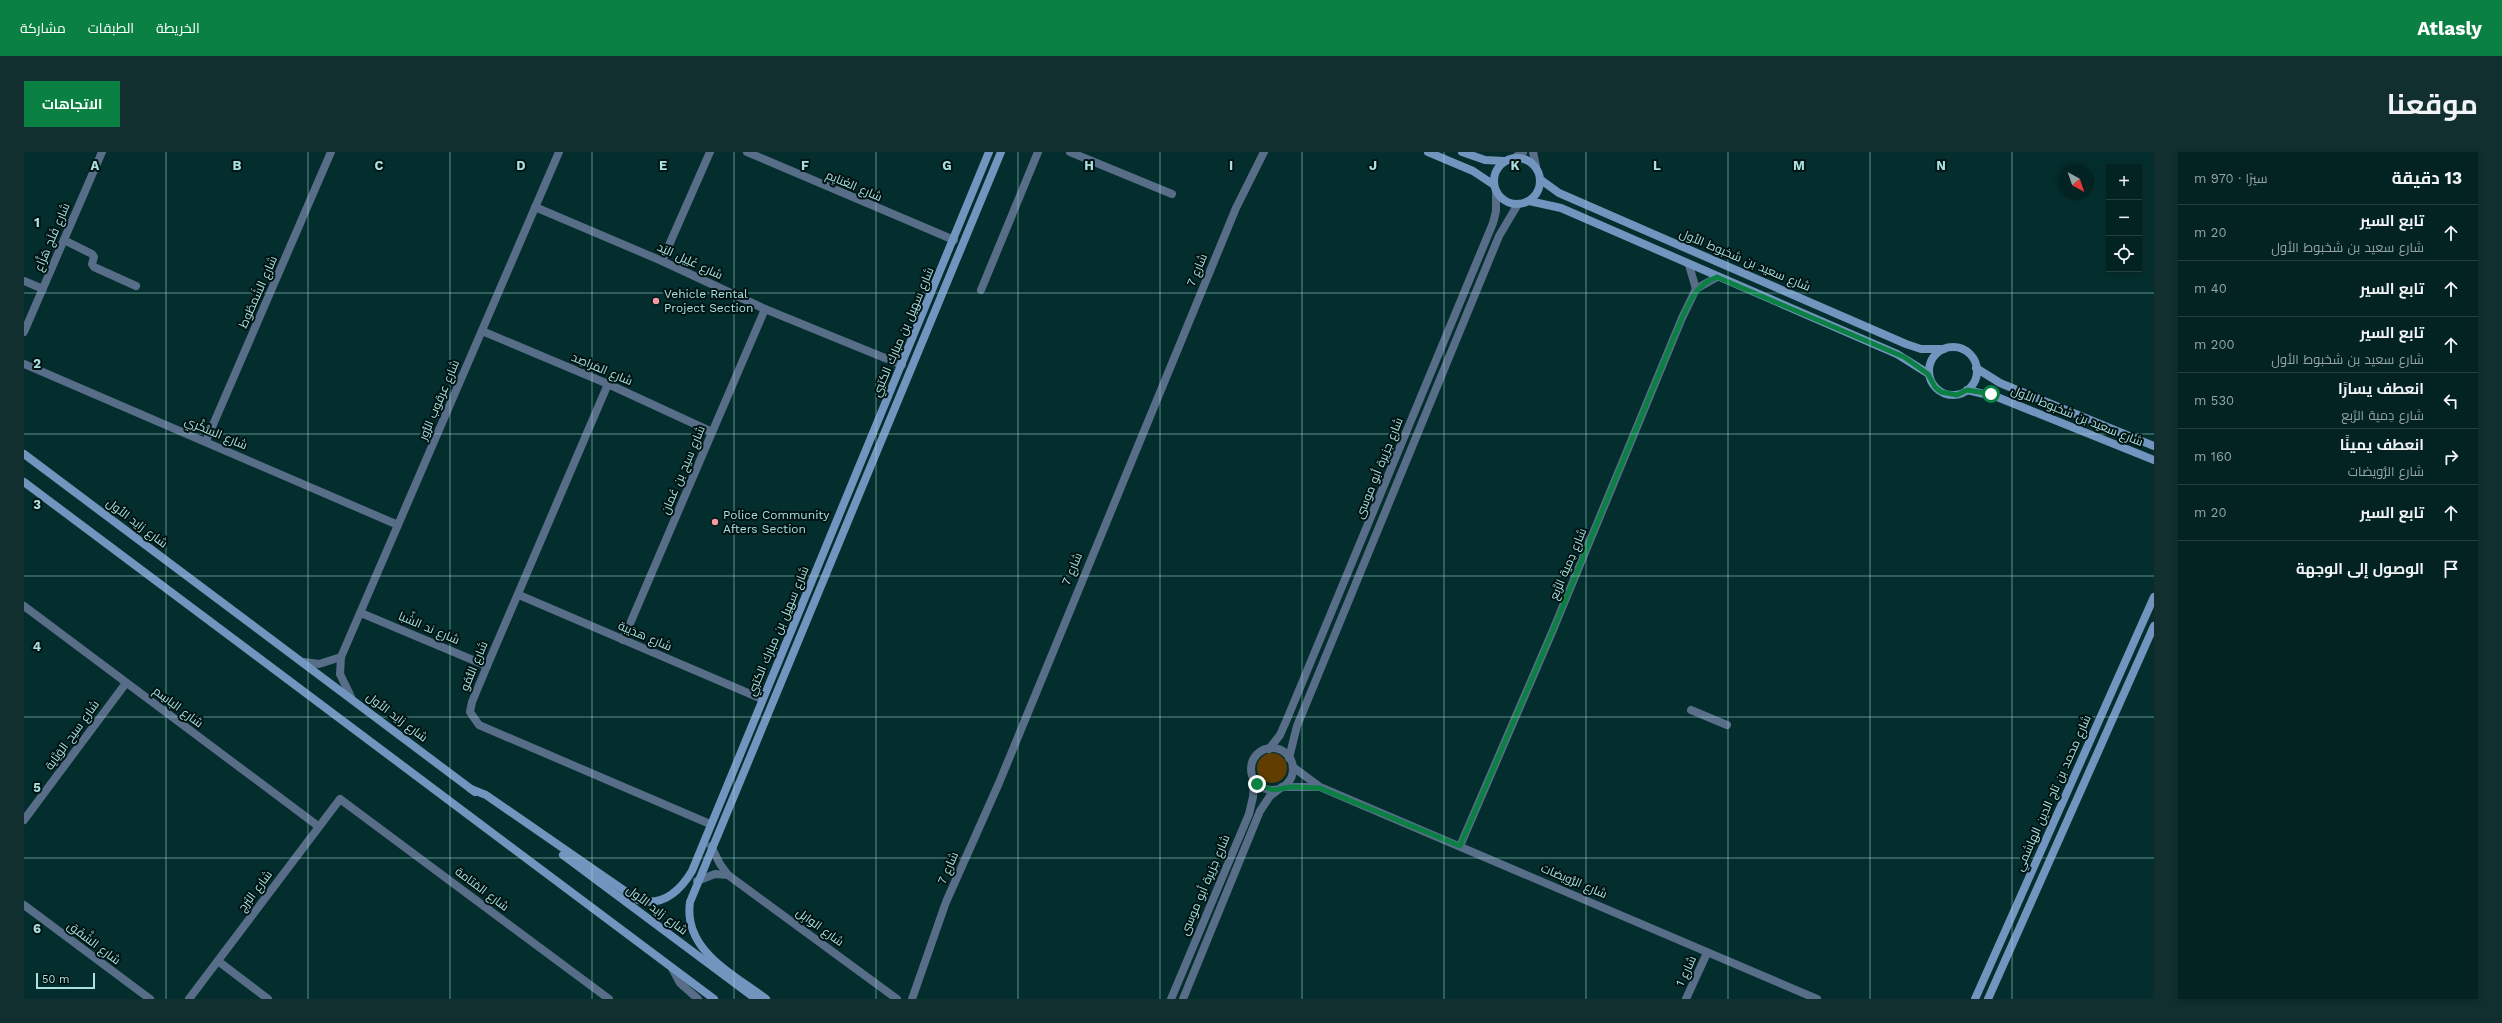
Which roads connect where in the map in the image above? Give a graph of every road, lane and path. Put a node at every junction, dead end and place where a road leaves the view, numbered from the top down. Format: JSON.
{"nodes":[{"id":1,"x":102,"y":152,"type":"edge"},
{"id":2,"x":331,"y":152,"type":"edge"},
{"id":3,"x":559,"y":152,"type":"edge"},
{"id":4,"x":710,"y":152,"type":"edge"},
{"id":5,"x":747,"y":152,"type":"edge"},
{"id":6,"x":990,"y":152,"type":"edge"},
{"id":7,"x":1001,"y":152,"type":"edge"},
{"id":8,"x":1038,"y":152,"type":"edge"},
{"id":9,"x":1070,"y":152,"type":"edge"},
{"id":10,"x":1264,"y":152,"type":"edge"},
{"id":11,"x":1428,"y":152,"type":"edge"},
{"id":12,"x":1462,"y":152,"type":"edge"},
{"id":13,"x":1523,"y":152,"type":"edge"},
{"id":14,"x":1533,"y":152,"type":"edge"},
{"id":15,"x":1514,"y":158,"type":"junction"},
{"id":16,"x":1504,"y":161,"type":"junction"},
{"id":17,"x":1536,"y":166,"type":"junction"},
{"id":18,"x":1540,"y":180,"type":"junction"},
{"id":19,"x":1495,"y":188,"type":"junction"},
{"id":20,"x":1172,"y":194,"type":"dead end"},
{"id":21,"x":1529,"y":201,"type":"junction"},
{"id":22,"x":1518,"y":204,"type":"junction"},
{"id":23,"x":535,"y":207,"type":"junction"},
{"id":24,"x":64,"y":240,"type":"junction"},
{"id":25,"x":954,"y":240,"type":"junction"},
{"id":26,"x":662,"y":261,"type":"junction"},
{"id":27,"x":1689,"y":264,"type":"junction"},
{"id":28,"x":1717,"y":277,"type":"junction"},
{"id":29,"x":24,"y":281,"type":"edge"},
{"id":30,"x":136,"y":286,"type":"dead end"},
{"id":31,"x":43,"y":288,"type":"junction"},
{"id":32,"x":1696,"y":289,"type":"junction"},
{"id":33,"x":981,"y":290,"type":"dead end"},
{"id":34,"x":765,"y":309,"type":"junction"},
{"id":35,"x":482,"y":331,"type":"junction"},
{"id":36,"x":24,"y":332,"type":"edge"},
{"id":37,"x":1944,"y":349,"type":"junction"},
{"id":38,"x":24,"y":364,"type":"edge"},
{"id":39,"x":902,"y":365,"type":"junction"},
{"id":40,"x":1976,"y":368,"type":"junction"},
{"id":41,"x":1928,"y":374,"type":"junction"},
{"id":42,"x":608,"y":384,"type":"junction"},
{"id":43,"x":1967,"y":390,"type":"junction"},
{"id":44,"x":712,"y":432,"type":"junction"},
{"id":45,"x":206,"y":441,"type":"junction"},
{"id":46,"x":2154,"y":446,"type":"edge"},
{"id":47,"x":24,"y":454,"type":"edge"},
{"id":48,"x":2154,"y":460,"type":"edge"},
{"id":49,"x":24,"y":482,"type":"edge"},
{"id":50,"x":398,"y":525,"type":"junction"},
{"id":51,"x":519,"y":595,"type":"junction"},
{"id":52,"x":2154,"y":597,"type":"edge"},
{"id":53,"x":24,"y":606,"type":"edge"},
{"id":54,"x":361,"y":612,"type":"junction"},
{"id":55,"x":2154,"y":626,"type":"edge"},
{"id":56,"x":623,"y":640,"type":"junction"},
{"id":57,"x":341,"y":657,"type":"junction"},
{"id":58,"x":304,"y":662,"type":"junction"},
{"id":59,"x":486,"y":666,"type":"junction"},
{"id":60,"x":126,"y":683,"type":"junction"},
{"id":61,"x":350,"y":698,"type":"junction"},
{"id":62,"x":762,"y":699,"type":"junction"},
{"id":63,"x":1691,"y":710,"type":"dead end"},
{"id":64,"x":1727,"y":725,"type":"dead end"},
{"id":65,"x":1269,"y":748,"type":"junction"},
{"id":66,"x":1290,"y":758,"type":"junction"},
{"id":67,"x":1293,"y":767,"type":"junction"},
{"id":68,"x":1254,"y":779,"type":"junction"},
{"id":69,"x":471,"y":788,"type":"junction"},
{"id":70,"x":1281,"y":788,"type":"junction"},
{"id":71,"x":1320,"y":788,"type":"junction"},
{"id":72,"x":340,"y":799,"type":"joint"},
{"id":73,"x":24,"y":820,"type":"edge"},
{"id":74,"x":710,"y":824,"type":"junction"},
{"id":75,"x":318,"y":826,"type":"junction"},
{"id":76,"x":711,"y":846,"type":"junction"},
{"id":77,"x":1460,"y":846,"type":"junction"},
{"id":78,"x":728,"y":875,"type":"junction"},
{"id":79,"x":697,"y":881,"type":"junction"},
{"id":80,"x":24,"y":905,"type":"edge"},
{"id":81,"x":1707,"y":953,"type":"junction"},
{"id":82,"x":218,"y":961,"type":"junction"},
{"id":83,"x":672,"y":968,"type":"junction"},
{"id":84,"x":150,"y":999,"type":"edge"},
{"id":85,"x":189,"y":999,"type":"edge"},
{"id":86,"x":268,"y":999,"type":"edge"},
{"id":87,"x":609,"y":999,"type":"edge"},
{"id":88,"x":698,"y":999,"type":"edge"},
{"id":89,"x":714,"y":999,"type":"edge"},
{"id":90,"x":756,"y":999,"type":"edge"},
{"id":91,"x":766,"y":999,"type":"edge"},
{"id":92,"x":897,"y":999,"type":"edge"},
{"id":93,"x":912,"y":999,"type":"edge"},
{"id":94,"x":1171,"y":999,"type":"edge"},
{"id":95,"x":1183,"y":999,"type":"edge"},
{"id":96,"x":1686,"y":999,"type":"edge"},
{"id":97,"x":1817,"y":999,"type":"edge"},
{"id":98,"x":1975,"y":999,"type":"edge"},
{"id":99,"x":1988,"y":999,"type":"edge"}],
"edges":[{"from":1,"to":24,"type":"street","name":"شارع فَلَج هَزَّاع"},
{"from":2,"to":45,"type":"street","name":"شارع الشَمطُوط"},
{"from":3,"to":23,"type":"street","name":"شارع عرقوب الزُّور"},
{"from":4,"to":26,"type":"street"},
{"from":5,"to":25,"type":"street","name":"شارع الغَنايِم"},
{"from":6,"to":25,"type":"main road","name":"شارع سهيل بن مبارك الكتبي"},
{"from":7,"to":76,"type":"main road","name":"شارع سهيل بن مبارك الكتبي"},
{"from":8,"to":33,"type":"street"},
{"from":9,"to":20,"type":"street"},
{"from":10,"to":93,"type":"street","name":"شارع 7"},
{"from":11,"to":19,"type":"main road"},
{"from":12,"to":16,"type":"main road"},
{"from":13,"to":15,"type":"street"},
{"from":14,"to":17,"type":"street"},
{"from":15,"to":16,"type":"main road"},
{"from":15,"to":17,"type":"main road"},
{"from":16,"to":19,"type":"main road"},
{"from":17,"to":18,"type":"main road"},
{"from":18,"to":21,"type":"main road"},
{"from":18,"to":37,"type":"main road","name":"شارع سعيد بن شخبوط الأول"},
{"from":19,"to":22,"type":"main road"},
{"from":19,"to":65,"type":"street","name":"شارع جزيرة أبو موسى"},
{"from":21,"to":22,"type":"main road"},
{"from":21,"to":27,"type":"main road"},
{"from":22,"to":66,"type":"street","name":"شارع جزيرة أبو موسى"},
{"from":23,"to":26,"type":"street","name":"شارع غَلِيل اليَد"},
{"from":23,"to":35,"type":"street","name":"شارع عرقوب الزُّور"},
{"from":24,"to":30,"type":"street"},
{"from":24,"to":31,"type":"street","name":"شارع فَلَج هَزَّاع"},
{"from":25,"to":39,"type":"main road","name":"شارع سهيل بن مبارك الكتبي"},
{"from":26,"to":34,"type":"street","name":"شارع غَلِيل اليَد"},
{"from":27,"to":28,"type":"main road"},
{"from":27,"to":32,"type":"street"},
{"from":28,"to":32,"type":"street"},
{"from":28,"to":41,"type":"main road"},
{"from":29,"to":31,"type":"street"},
{"from":31,"to":36,"type":"street","name":"شارع فَلَج هَزَّاع"},
{"from":32,"to":77,"type":"street","name":"شارع دِمية الرَّبع"},
{"from":34,"to":39,"type":"street","name":"شارع غَلِيل اليَد"},
{"from":34,"to":44,"type":"street","name":"شارع سيح بن عُمان"},
{"from":35,"to":42,"type":"street","name":"شارع المَراصِد"},
{"from":35,"to":50,"type":"street","name":"شارع عرقوب الزُّور"},
{"from":37,"to":40,"type":"main road"},
{"from":37,"to":41,"type":"main road"},
{"from":38,"to":45,"type":"street","name":"شارع السُّكَّري"},
{"from":39,"to":62,"type":"main road","name":"شارع سهيل بن مبارك الكتبي"},
{"from":40,"to":43,"type":"main road"},
{"from":40,"to":46,"type":"main road","name":"شارع سعيد بن شخبوط الأول"},
{"from":41,"to":43,"type":"main road"},
{"from":42,"to":44,"type":"street","name":"شارع المَراصِد"},
{"from":42,"to":51,"type":"street","name":"شارع النُّمُو"},
{"from":43,"to":48,"type":"main road","name":"شارع سعيد بن شخبوط الأول"},
{"from":44,"to":56,"type":"street","name":"شارع سيح بن عُمان"},
{"from":45,"to":50,"type":"street","name":"شارع السُّكَّري"},
{"from":47,"to":58,"type":"main road","name":"شارع زايد الأول"},
{"from":49,"to":83,"type":"main road"},
{"from":50,"to":54,"type":"street","name":"شارع عرقوب الزُّور"},
{"from":51,"to":56,"type":"street","name":"شارع هدَيبة"},
{"from":51,"to":59,"type":"street","name":"شارع النُّمُو"},
{"from":52,"to":98,"type":"main road","name":"شارع محمد بن تاج الدين الهاشمي"},
{"from":53,"to":60,"type":"street","name":"شارع الباسِم"},
{"from":54,"to":57,"type":"street","name":"شارع عرقوب الزُّور"},
{"from":54,"to":59,"type":"street","name":"شارع ند الشِّبا"},
{"from":55,"to":99,"type":"main road","name":"شارع محمد بن تاج الدين الهاشمي"},
{"from":56,"to":62,"type":"street","name":"شارع هدَيبة"},
{"from":57,"to":58,"type":"street"},
{"from":57,"to":61,"type":"street","name":"شارع عرقوب الزُّور"},
{"from":58,"to":61,"type":"main road","name":"شارع زايد الأول"},
{"from":59,"to":74,"type":"street","name":"شارع النُّمُو"},
{"from":60,"to":73,"type":"street","name":"شارع سيح الوَيَّاية"},
{"from":60,"to":75,"type":"street","name":"شارع الباسِم"},
{"from":61,"to":69,"type":"main road","name":"شارع زايد الأول"},
{"from":62,"to":74,"type":"main road","name":"شارع سهيل بن مبارك الكتبي"},
{"from":63,"to":64,"type":"street"},
{"from":65,"to":66,"type":"street"},
{"from":65,"to":68,"type":"street"},
{"from":66,"to":67,"type":"street"},
{"from":67,"to":70,"type":"street"},
{"from":67,"to":71,"type":"street","name":"شارع الرُّويضات"},
{"from":68,"to":70,"type":"street"},
{"from":68,"to":94,"type":"street","name":"شارع جزيرة أبو موسى"},
{"from":69,"to":74,"type":"main road","name":"شارع سهيل بن مبارك الكتبي"},
{"from":69,"to":90,"type":"main road","name":"شارع زايد الأول"},
{"from":70,"to":71,"type":"street","name":"شارع الرُّويضات"},
{"from":70,"to":95,"type":"street","name":"شارع جزيرة أبو موسى"},
{"from":71,"to":77,"type":"street","name":"شارع الرُّويضات"},
{"from":72,"to":75,"type":"street","name":"شارع البُرج"},
{"from":72,"to":87,"type":"street","name":"شارع المَتامة"},
{"from":75,"to":82,"type":"street","name":"شارع البُرج"},
{"from":76,"to":78,"type":"street","name":"شارع الوابِل"},
{"from":76,"to":79,"type":"main road","name":"شارع سهيل بن مبارك الكتبي"},
{"from":77,"to":81,"type":"street","name":"شارع الرُّويضات"},
{"from":78,"to":79,"type":"street"},
{"from":78,"to":92,"type":"street","name":"شارع الوابِل"},
{"from":79,"to":91,"type":"main road","name":"شارع سهيل بن مبارك الكتبي"},
{"from":80,"to":84,"type":"street","name":"شارع الشَّفَق"},
{"from":81,"to":96,"type":"street","name":"شارع 1"},
{"from":81,"to":97,"type":"street","name":"شارع الرُّويضات"},
{"from":82,"to":85,"type":"street","name":"شارع البُرج"},
{"from":82,"to":86,"type":"street"},
{"from":83,"to":88,"type":"street"},
{"from":83,"to":89,"type":"main road"}]}
